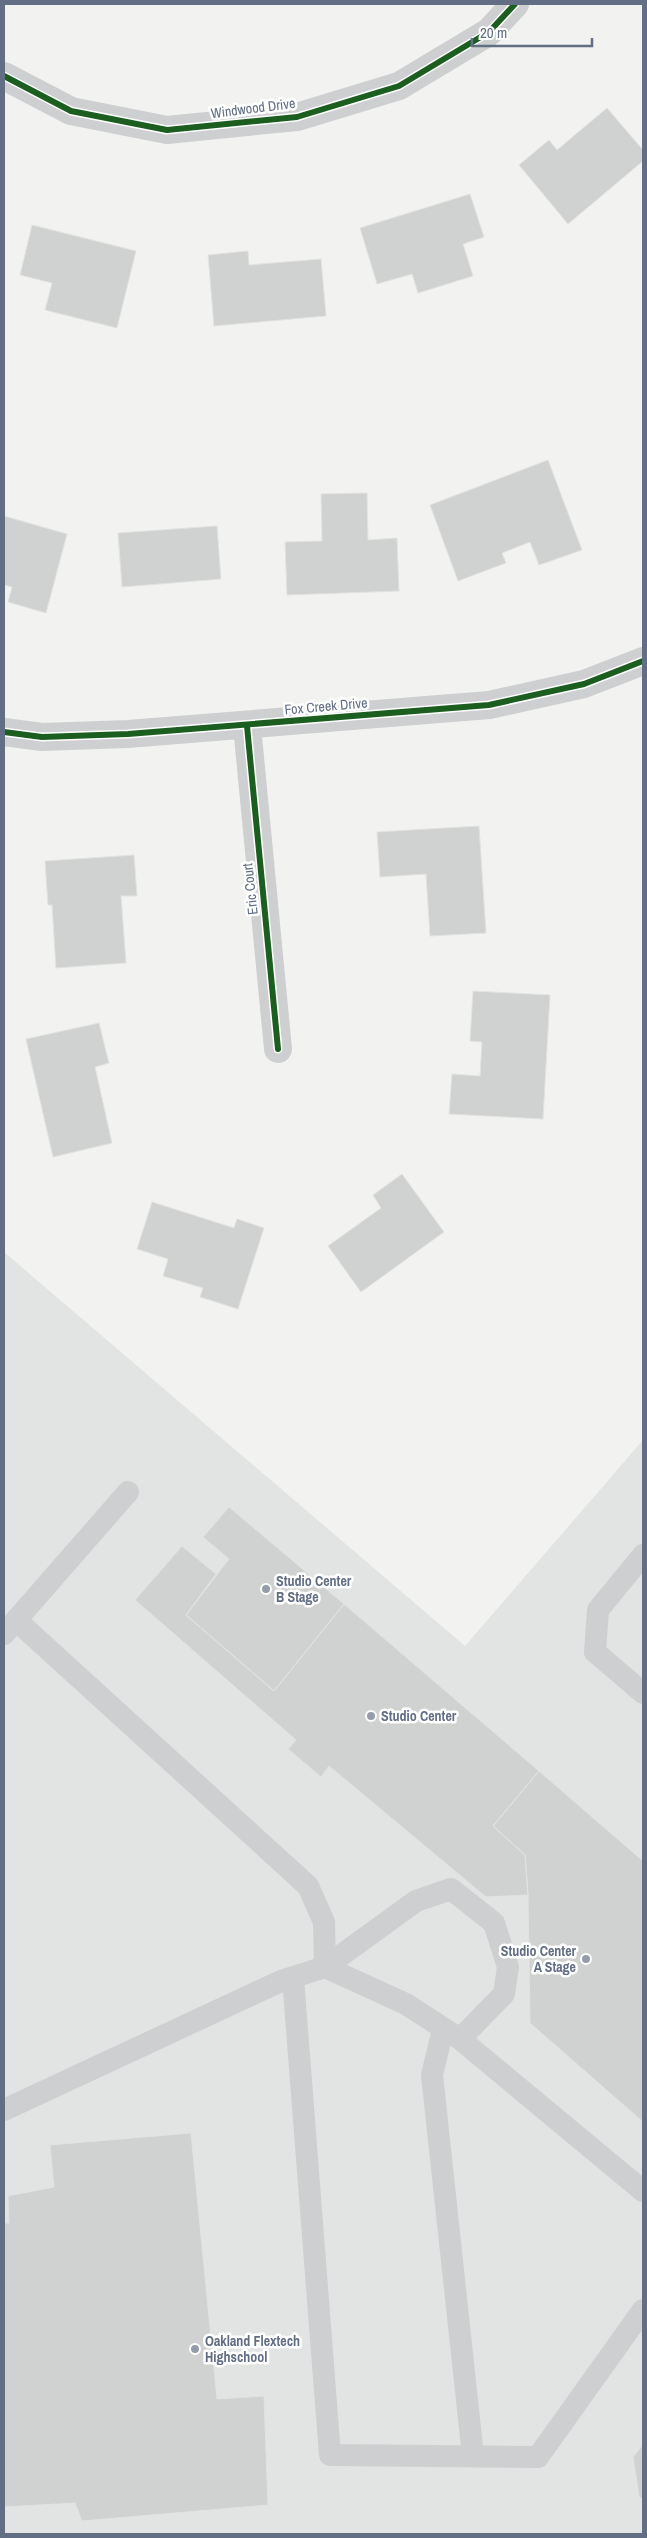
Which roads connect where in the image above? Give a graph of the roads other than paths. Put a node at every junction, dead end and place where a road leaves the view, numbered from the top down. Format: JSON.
{"nodes":[{"id":1,"x":515,"y":4,"type":"edge"},
{"id":2,"x":4,"y":76,"type":"edge"},
{"id":3,"x":643,"y":661,"type":"edge"},
{"id":4,"x":247,"y":726,"type":"junction"},
{"id":5,"x":4,"y":732,"type":"edge"},
{"id":6,"x":278,"y":1049,"type":"dead end"},
{"id":7,"x":128,"y":1492,"type":"dead end"},
{"id":8,"x":643,"y":1554,"type":"edge"},
{"id":9,"x":10,"y":1627,"type":"edge"},
{"id":10,"x":643,"y":1694,"type":"edge"},
{"id":11,"x":324,"y":1967,"type":"junction"},
{"id":12,"x":292,"y":1978,"type":"junction"},
{"id":13,"x":451,"y":2034,"type":"junction"},
{"id":14,"x":4,"y":2110,"type":"edge"},
{"id":15,"x":643,"y":2191,"type":"edge"},
{"id":16,"x":643,"y":2310,"type":"edge"},
{"id":17,"x":474,"y":2456,"type":"junction"}],
"edges":[{"from":1,"to":2,"type":"street","name":"Windwood Drive"},
{"from":3,"to":4,"type":"street","name":"Fox Creek Drive"},
{"from":4,"to":5,"type":"street","name":"Fox Creek Drive"},
{"from":4,"to":6,"type":"street","name":"Eric Court"},
{"from":7,"to":9,"type":"lane"},
{"from":8,"to":10,"type":"lane"},
{"from":9,"to":11,"type":"lane"},
{"from":11,"to":12,"type":"lane"},
{"from":11,"to":13,"type":"lane"},
{"from":11,"to":13,"type":"lane"},
{"from":12,"to":14,"type":"lane"},
{"from":12,"to":17,"type":"lane"},
{"from":13,"to":15,"type":"lane"},
{"from":13,"to":17,"type":"lane"},
{"from":16,"to":17,"type":"lane"}]}
